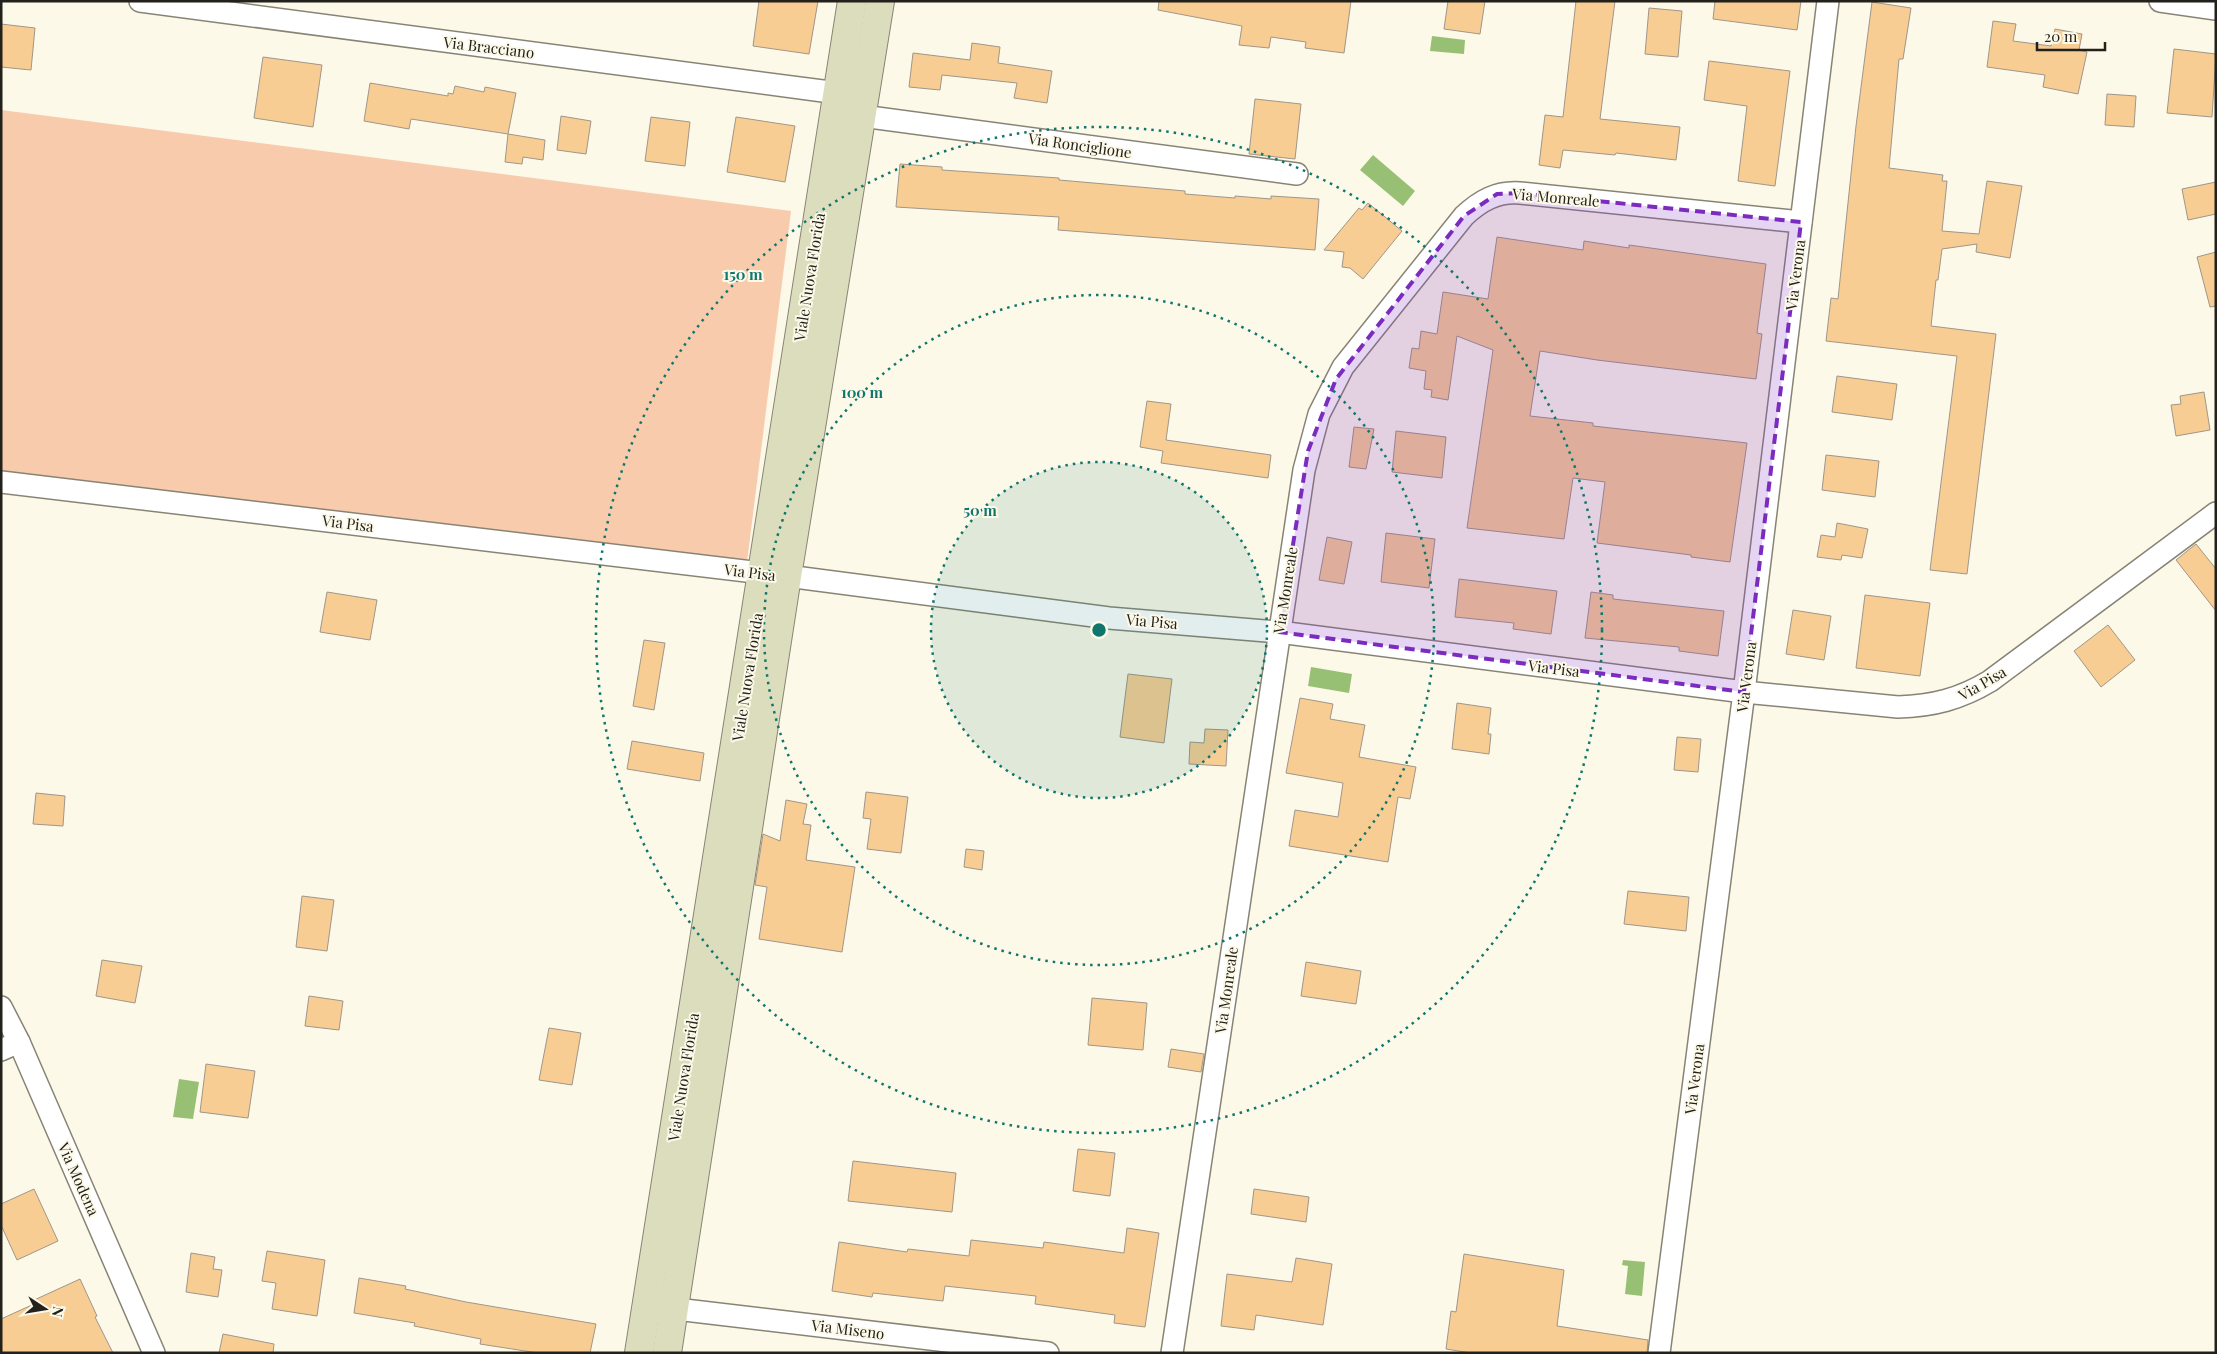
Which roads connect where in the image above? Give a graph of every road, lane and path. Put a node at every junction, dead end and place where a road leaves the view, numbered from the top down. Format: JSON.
{"nodes":[{"id":1,"x":140,"y":1,"type":"edge"},
{"id":2,"x":852,"y":1,"type":"edge"},
{"id":3,"x":880,"y":1,"type":"edge"},
{"id":4,"x":1828,"y":1,"type":"edge"},
{"id":5,"x":2160,"y":1,"type":"edge"},
{"id":6,"x":2216,"y":9,"type":"edge"},
{"id":7,"x":838,"y":93,"type":"junction"},
{"id":8,"x":862,"y":116,"type":"junction"},
{"id":9,"x":1297,"y":174,"type":"dead end"},
{"id":10,"x":1801,"y":222,"type":"junction"},
{"id":11,"x":810,"y":274,"type":"junction"},
{"id":12,"x":836,"y":278,"type":"junction"},
{"id":13,"x":1,"y":482,"type":"edge"},
{"id":14,"x":2216,"y":514,"type":"edge"},
{"id":15,"x":775,"y":575,"type":"junction"},
{"id":16,"x":1279,"y":632,"type":"junction"},
{"id":17,"x":1744,"y":692,"type":"junction"},
{"id":18,"x":1,"y":1007,"type":"edge"},
{"id":19,"x":10,"y":1046,"type":"edge"},
{"id":20,"x":647,"y":1305,"type":"junction"},
{"id":21,"x":674,"y":1309,"type":"junction"},
{"id":22,"x":154,"y":1353,"type":"edge"},
{"id":23,"x":639,"y":1353,"type":"edge"},
{"id":24,"x":667,"y":1353,"type":"edge"},
{"id":25,"x":1048,"y":1353,"type":"edge"},
{"id":26,"x":1172,"y":1353,"type":"edge"},
{"id":27,"x":1659,"y":1353,"type":"edge"}],
"edges":[{"from":1,"to":7,"type":"street","name":"Via Bracciano"},
{"from":2,"to":7,"type":"street","name":"Viale Nuova Florida"},
{"from":3,"to":8,"type":"street","name":"Viale Nuova Florida"},
{"from":4,"to":10,"type":"street","name":"Via Verona"},
{"from":5,"to":6,"type":"street"},
{"from":7,"to":8,"type":"street"},
{"from":7,"to":11,"type":"street","name":"Viale Nuova Florida"},
{"from":8,"to":9,"type":"street","name":"Via Ronciglione"},
{"from":8,"to":12,"type":"street","name":"Viale Nuova Florida"},
{"from":10,"to":16,"type":"street","name":"Via Monreale"},
{"from":10,"to":17,"type":"street","name":"Via Verona"},
{"from":11,"to":12,"type":"street"},
{"from":11,"to":15,"type":"street","name":"Viale Nuova Florida"},
{"from":12,"to":15,"type":"street","name":"Viale Nuova Florida"},
{"from":13,"to":15,"type":"street","name":"Via Pisa"},
{"from":14,"to":17,"type":"street","name":"Via Pisa"},
{"from":15,"to":16,"type":"street","name":"Via Pisa"},
{"from":15,"to":20,"type":"street","name":"Viale Nuova Florida"},
{"from":15,"to":21,"type":"street","name":"Viale Nuova Florida"},
{"from":16,"to":17,"type":"street","name":"Via Pisa"},
{"from":16,"to":26,"type":"street","name":"Via Monreale"},
{"from":17,"to":27,"type":"street","name":"Via Verona"},
{"from":18,"to":19,"type":"street","name":"Via Modena"},
{"from":19,"to":22,"type":"street","name":"Via Modena"},
{"from":20,"to":21,"type":"street","name":"Via Miseno"},
{"from":20,"to":23,"type":"street","name":"Viale Nuova Florida"},
{"from":21,"to":24,"type":"street","name":"Viale Nuova Florida"},
{"from":21,"to":25,"type":"street","name":"Via Miseno"}]}
